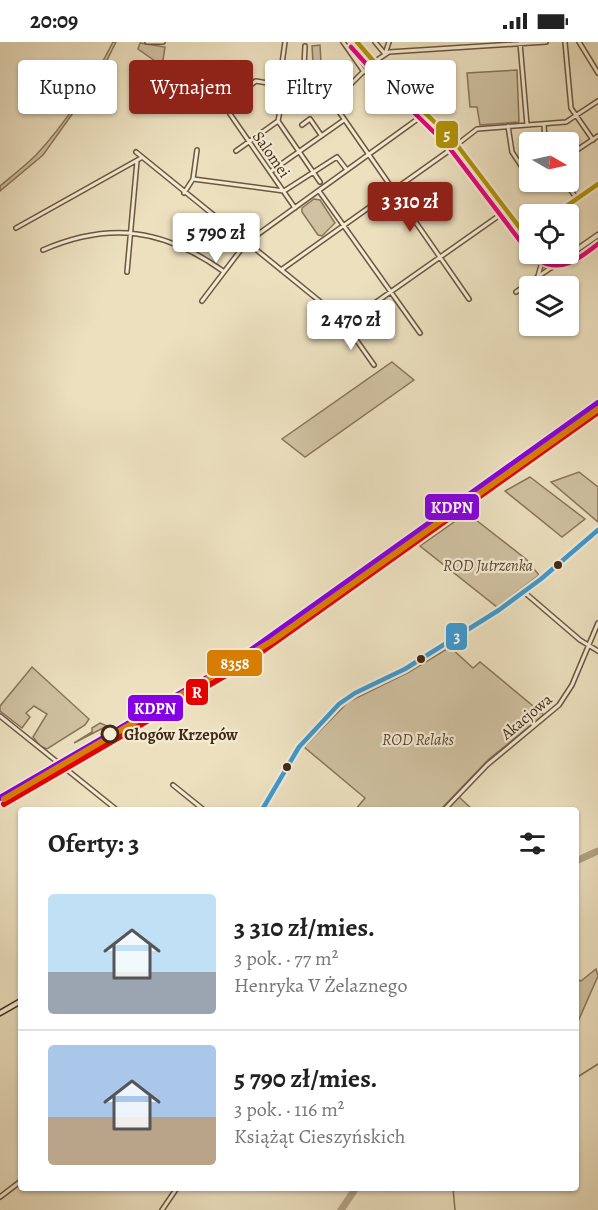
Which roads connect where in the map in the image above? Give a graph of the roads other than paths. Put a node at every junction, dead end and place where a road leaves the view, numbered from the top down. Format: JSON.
{"nodes":[{"id":1,"x":147,"y":42,"type":"edge"},
{"id":2,"x":163,"y":42,"type":"edge"},
{"id":3,"x":285,"y":42,"type":"edge"},
{"id":4,"x":343,"y":42,"type":"edge"},
{"id":5,"x":357,"y":42,"type":"edge"},
{"id":6,"x":375,"y":42,"type":"edge"},
{"id":7,"x":389,"y":42,"type":"edge"},
{"id":8,"x":442,"y":42,"type":"edge"},
{"id":9,"x":546,"y":42,"type":"edge"},
{"id":10,"x":565,"y":42,"type":"edge"},
{"id":11,"x":579,"y":42,"type":"edge"},
{"id":12,"x":520,"y":43,"type":"edge"},
{"id":13,"x":491,"y":44,"type":"edge"},
{"id":14,"x":305,"y":46,"type":"dead end"},
{"id":15,"x":443,"y":48,"type":"junction"},
{"id":16,"x":385,"y":54,"type":"junction"},
{"id":17,"x":282,"y":60,"type":"edge"},
{"id":18,"x":304,"y":60,"type":"edge"},
{"id":19,"x":371,"y":60,"type":"edge"},
{"id":20,"x":376,"y":60,"type":"edge"},
{"id":21,"x":364,"y":72,"type":"joint"},
{"id":22,"x":598,"y":73,"type":"edge"},
{"id":23,"x":256,"y":81,"type":"dead end"},
{"id":24,"x":265,"y":83,"type":"edge"},
{"id":25,"x":353,"y":83,"type":"edge"},
{"id":26,"x":598,"y":101,"type":"edge"},
{"id":27,"x":230,"y":114,"type":"dead end"},
{"id":28,"x":279,"y":114,"type":"edge"},
{"id":29,"x":340,"y":114,"type":"edge"},
{"id":30,"x":425,"y":114,"type":"edge"},
{"id":31,"x":427,"y":114,"type":"edge"},
{"id":32,"x":576,"y":116,"type":"junction"},
{"id":33,"x":344,"y":120,"type":"junction"},
{"id":34,"x":278,"y":121,"type":"junction"},
{"id":35,"x":544,"y":124,"type":"junction"},
{"id":36,"x":302,"y":125,"type":"dead end"},
{"id":37,"x":526,"y":125,"type":"junction"},
{"id":38,"x":508,"y":126,"type":"junction"},
{"id":39,"x":544,"y":132,"type":"edge"},
{"id":40,"x":321,"y":135,"type":"junction"},
{"id":41,"x":598,"y":136,"type":"edge"},
{"id":42,"x":593,"y":140,"type":"junction"},
{"id":43,"x":249,"y":142,"type":"junction"},
{"id":44,"x":456,"y":145,"type":"junction"},
{"id":45,"x":579,"y":149,"type":"edge"},
{"id":46,"x":197,"y":150,"type":"dead end"},
{"id":47,"x":236,"y":151,"type":"dead end"},
{"id":48,"x":299,"y":151,"type":"junction"},
{"id":49,"x":136,"y":152,"type":"dead end"},
{"id":50,"x":368,"y":155,"type":"junction"},
{"id":51,"x":139,"y":160,"type":"junction"},
{"id":52,"x":519,"y":163,"type":"edge"},
{"id":53,"x":347,"y":170,"type":"junction"},
{"id":54,"x":270,"y":171,"type":"junction"},
{"id":55,"x":314,"y":173,"type":"junction"},
{"id":56,"x":193,"y":179,"type":"junction"},
{"id":57,"x":320,"y":182,"type":"dead end"},
{"id":58,"x":598,"y":184,"type":"edge"},
{"id":59,"x":392,"y":190,"type":"junction"},
{"id":60,"x":284,"y":191,"type":"junction"},
{"id":61,"x":319,"y":191,"type":"junction"},
{"id":62,"x":572,"y":192,"type":"edge"},
{"id":63,"x":184,"y":193,"type":"junction"},
{"id":64,"x":577,"y":199,"type":"junction"},
{"id":65,"x":570,"y":204,"type":"edge"},
{"id":66,"x":295,"y":208,"type":"junction"},
{"id":67,"x":507,"y":210,"type":"junction"},
{"id":68,"x":519,"y":224,"type":"edge"},
{"id":69,"x":343,"y":225,"type":"junction"},
{"id":70,"x":16,"y":228,"type":"dead end"},
{"id":71,"x":131,"y":233,"type":"junction"},
{"id":72,"x":598,"y":235,"type":"edge"},
{"id":73,"x":246,"y":243,"type":"junction"},
{"id":74,"x":579,"y":248,"type":"edge"},
{"id":75,"x":43,"y":250,"type":"dead end"},
{"id":76,"x":440,"y":257,"type":"junction"},
{"id":77,"x":547,"y":264,"type":"edge"},
{"id":78,"x":550,"y":264,"type":"edge"},
{"id":79,"x":556,"y":264,"type":"edge"},
{"id":80,"x":552,"y":267,"type":"junction"},
{"id":81,"x":281,"y":270,"type":"junction"},
{"id":82,"x":224,"y":271,"type":"junction"},
{"id":83,"x":127,"y":272,"type":"dead end"},
{"id":84,"x":540,"y":276,"type":"edge"},
{"id":85,"x":519,"y":290,"type":"edge"},
{"id":86,"x":516,"y":292,"type":"dead end"},
{"id":87,"x":390,"y":293,"type":"junction"},
{"id":88,"x":469,"y":299,"type":"dead end"},
{"id":89,"x":202,"y":300,"type":"dead end"},
{"id":90,"x":345,"y":324,"type":"junction"},
{"id":91,"x":420,"y":333,"type":"dead end"},
{"id":92,"x":374,"y":365,"type":"dead end"},
{"id":93,"x":598,"y":530,"type":"edge"},
{"id":94,"x":524,"y":592,"type":"junction"},
{"id":95,"x":598,"y":623,"type":"edge"},
{"id":96,"x":589,"y":646,"type":"junction"},
{"id":97,"x":598,"y":651,"type":"edge"},
{"id":98,"x":0,"y":716,"type":"edge"},
{"id":99,"x":173,"y":785,"type":"dead end"},
{"id":100,"x":113,"y":807,"type":"edge"},
{"id":101,"x":200,"y":807,"type":"edge"},
{"id":102,"x":264,"y":807,"type":"edge"},
{"id":103,"x":447,"y":807,"type":"edge"},
{"id":104,"x":18,"y":1003,"type":"edge"},
{"id":105,"x":0,"y":1013,"type":"edge"},
{"id":106,"x":18,"y":1183,"type":"edge"},
{"id":107,"x":175,"y":1191,"type":"edge"},
{"id":108,"x":0,"y":1197,"type":"edge"},
{"id":109,"x":162,"y":1210,"type":"edge"}],
"edges":[{"from":1,"to":2,"type":"street"},
{"from":3,"to":17,"type":"street"},
{"from":4,"to":21,"type":"street"},
{"from":5,"to":19,"type":"main road"},
{"from":6,"to":16,"type":"street"},
{"from":7,"to":16,"type":"street"},
{"from":8,"to":15,"type":"street"},
{"from":9,"to":12,"type":"street"},
{"from":10,"to":32,"type":"street"},
{"from":11,"to":22,"type":"street"},
{"from":12,"to":13,"type":"street"},
{"from":12,"to":37,"type":"street"},
{"from":13,"to":15,"type":"street"},
{"from":14,"to":18,"type":"street"},
{"from":15,"to":16,"type":"street"},
{"from":16,"to":20,"type":"street"},
{"from":21,"to":25,"type":"street"},
{"from":23,"to":24,"type":"street"},
{"from":26,"to":32,"type":"street"},
{"from":27,"to":43,"type":"street","name":"Salomei"},
{"from":28,"to":34,"type":"street"},
{"from":29,"to":33,"type":"street"},
{"from":30,"to":50,"type":"street"},
{"from":31,"to":44,"type":"main road"},
{"from":32,"to":35,"type":"street"},
{"from":32,"to":42,"type":"street"},
{"from":33,"to":40,"type":"street"},
{"from":33,"to":50,"type":"street"},
{"from":34,"to":43,"type":"street"},
{"from":34,"to":48,"type":"street"},
{"from":35,"to":37,"type":"street"},
{"from":35,"to":39,"type":"street"},
{"from":36,"to":40,"type":"street"},
{"from":37,"to":38,"type":"street"},
{"from":38,"to":44,"type":"street"},
{"from":38,"to":52,"type":"street"},
{"from":40,"to":48,"type":"street"},
{"from":41,"to":42,"type":"street"},
{"from":42,"to":45,"type":"street"},
{"from":43,"to":47,"type":"street"},
{"from":43,"to":54,"type":"street","name":"Salomei"},
{"from":44,"to":59,"type":"street"},
{"from":44,"to":67,"type":"main road"},
{"from":46,"to":56,"type":"street"},
{"from":48,"to":54,"type":"street"},
{"from":48,"to":55,"type":"street"},
{"from":49,"to":51,"type":"street"},
{"from":50,"to":53,"type":"street"},
{"from":50,"to":59,"type":"street"},
{"from":51,"to":63,"type":"street"},
{"from":51,"to":70,"type":"street"},
{"from":51,"to":71,"type":"street"},
{"from":53,"to":55,"type":"street"},
{"from":53,"to":61,"type":"street"},
{"from":54,"to":60,"type":"street","name":"Salomei"},
{"from":55,"to":57,"type":"street"},
{"from":55,"to":60,"type":"street"},
{"from":56,"to":60,"type":"street"},
{"from":56,"to":63,"type":"street"},
{"from":58,"to":64,"type":"street"},
{"from":59,"to":69,"type":"street"},
{"from":59,"to":76,"type":"street"},
{"from":60,"to":66,"type":"street","name":"Salomei"},
{"from":61,"to":66,"type":"street"},
{"from":61,"to":69,"type":"street"},
{"from":62,"to":64,"type":"street"},
{"from":63,"to":73,"type":"street"},
{"from":64,"to":65,"type":"street"},
{"from":66,"to":73,"type":"street"},
{"from":67,"to":68,"type":"main road"},
{"from":67,"to":76,"type":"street"},
{"from":69,"to":81,"type":"street"},
{"from":69,"to":87,"type":"street"},
{"from":71,"to":75,"type":"street"},
{"from":71,"to":82,"type":"street"},
{"from":71,"to":83,"type":"street"},
{"from":72,"to":74,"type":"main road"},
{"from":73,"to":81,"type":"street"},
{"from":73,"to":82,"type":"street"},
{"from":76,"to":87,"type":"street"},
{"from":76,"to":88,"type":"street"},
{"from":77,"to":80,"type":"main road"},
{"from":78,"to":80,"type":"main road"},
{"from":79,"to":80,"type":"main road"},
{"from":80,"to":84,"type":"street"},
{"from":81,"to":90,"type":"street"},
{"from":82,"to":89,"type":"street"},
{"from":85,"to":86,"type":"street"},
{"from":87,"to":90,"type":"street"},
{"from":87,"to":91,"type":"street"},
{"from":90,"to":92,"type":"street"},
{"from":93,"to":94,"type":"main road"},
{"from":94,"to":96,"type":"street"},
{"from":94,"to":102,"type":"main road"},
{"from":95,"to":96,"type":"street","name":"Akacjowa"},
{"from":96,"to":97,"type":"street"},
{"from":96,"to":103,"type":"street","name":"Akacjowa"},
{"from":98,"to":100,"type":"street"},
{"from":99,"to":101,"type":"street"},
{"from":104,"to":105,"type":"main road"},
{"from":106,"to":108,"type":"street"},
{"from":107,"to":109,"type":"street"}]}
